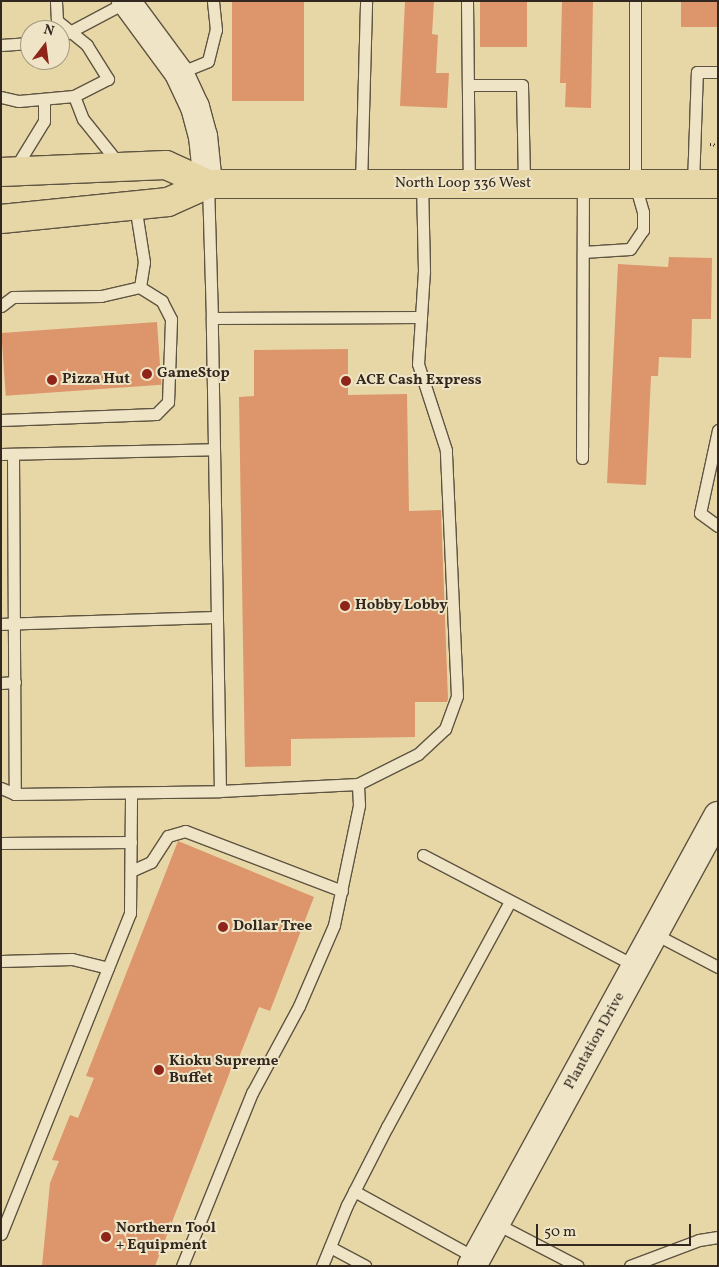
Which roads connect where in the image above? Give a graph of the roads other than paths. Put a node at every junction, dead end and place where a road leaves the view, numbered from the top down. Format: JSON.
{"nodes":[{"id":1,"x":56,"y":1,"type":"edge"},
{"id":2,"x":212,"y":1,"type":"edge"},
{"id":3,"x":366,"y":1,"type":"edge"},
{"id":4,"x":467,"y":1,"type":"edge"},
{"id":5,"x":635,"y":1,"type":"edge"},
{"id":6,"x":126,"y":2,"type":"edge"},
{"id":7,"x":57,"y":20,"type":"edge"},
{"id":8,"x":70,"y":32,"type":"edge"},
{"id":9,"x":70,"y":37,"type":"edge"},
{"id":10,"x":20,"y":44,"type":"edge"},
{"id":11,"x":1,"y":45,"type":"edge"},
{"id":12,"x":718,"y":72,"type":"edge"},
{"id":13,"x":179,"y":73,"type":"junction"},
{"id":14,"x":468,"y":85,"type":"junction"},
{"id":15,"x":74,"y":96,"type":"junction"},
{"id":16,"x":1,"y":97,"type":"edge"},
{"id":17,"x":44,"y":100,"type":"junction"},
{"id":18,"x":122,"y":168,"type":"junction"},
{"id":19,"x":7,"y":172,"type":"edge"},
{"id":20,"x":208,"y":184,"type":"junction"},
{"id":21,"x":361,"y":184,"type":"junction"},
{"id":22,"x":422,"y":184,"type":"junction"},
{"id":23,"x":468,"y":184,"type":"junction"},
{"id":24,"x":524,"y":184,"type":"junction"},
{"id":25,"x":582,"y":184,"type":"junction"},
{"id":26,"x":635,"y":184,"type":"junction"},
{"id":27,"x":705,"y":184,"type":"edge"},
{"id":28,"x":134,"y":204,"type":"junction"},
{"id":29,"x":1,"y":219,"type":"edge"},
{"id":30,"x":583,"y":252,"type":"junction"},
{"id":31,"x":140,"y":287,"type":"junction"},
{"id":32,"x":1,"y":306,"type":"edge"},
{"id":33,"x":420,"y":317,"type":"junction"},
{"id":34,"x":212,"y":318,"type":"junction"},
{"id":35,"x":1,"y":420,"type":"edge"},
{"id":36,"x":718,"y":430,"type":"edge"},
{"id":37,"x":214,"y":449,"type":"junction"},
{"id":38,"x":7,"y":454,"type":"edge"},
{"id":39,"x":582,"y":458,"type":"dead end"},
{"id":40,"x":718,"y":526,"type":"edge"},
{"id":41,"x":217,"y":617,"type":"junction"},
{"id":42,"x":16,"y":623,"type":"junction"},
{"id":43,"x":1,"y":624,"type":"edge"},
{"id":44,"x":15,"y":682,"type":"junction"},
{"id":45,"x":1,"y":683,"type":"edge"},
{"id":46,"x":358,"y":784,"type":"junction"},
{"id":47,"x":1,"y":788,"type":"edge"},
{"id":48,"x":220,"y":791,"type":"junction"},
{"id":49,"x":130,"y":793,"type":"junction"},
{"id":50,"x":15,"y":794,"type":"junction"},
{"id":51,"x":718,"y":816,"type":"edge"},
{"id":52,"x":131,"y":842,"type":"junction"},
{"id":53,"x":1,"y":843,"type":"edge"},
{"id":54,"x":423,"y":856,"type":"dead end"},
{"id":55,"x":130,"y":871,"type":"junction"},
{"id":56,"x":342,"y":891,"type":"junction"},
{"id":57,"x":510,"y":901,"type":"junction"},
{"id":58,"x":653,"y":934,"type":"junction"},
{"id":59,"x":1,"y":961,"type":"edge"},
{"id":60,"x":635,"y":966,"type":"junction"},
{"id":61,"x":718,"y":967,"type":"edge"},
{"id":62,"x":108,"y":968,"type":"junction"},
{"id":63,"x":354,"y":1191,"type":"junction"},
{"id":64,"x":495,"y":1223,"type":"junction"},
{"id":65,"x":1,"y":1234,"type":"edge"},
{"id":66,"x":718,"y":1237,"type":"edge"},
{"id":67,"x":330,"y":1247,"type":"junction"},
{"id":68,"x":474,"y":1262,"type":"edge"},
{"id":69,"x":182,"y":1266,"type":"edge"},
{"id":70,"x":322,"y":1266,"type":"edge"},
{"id":71,"x":365,"y":1266,"type":"edge"},
{"id":72,"x":578,"y":1266,"type":"edge"},
{"id":73,"x":630,"y":1266,"type":"edge"}],
"edges":[{"from":1,"to":7,"type":"lane"},
{"from":2,"to":13,"type":"lane"},
{"from":3,"to":21,"type":"lane"},
{"from":4,"to":14,"type":"lane"},
{"from":5,"to":26,"type":"lane"},
{"from":6,"to":8,"type":"lane"},
{"from":6,"to":13,"type":"street"},
{"from":9,"to":15,"type":"lane"},
{"from":10,"to":11,"type":"lane"},
{"from":12,"to":27,"type":"lane"},
{"from":13,"to":20,"type":"street"},
{"from":14,"to":23,"type":"lane"},
{"from":14,"to":24,"type":"lane"},
{"from":15,"to":17,"type":"lane"},
{"from":15,"to":18,"type":"lane"},
{"from":16,"to":17,"type":"lane"},
{"from":17,"to":19,"type":"lane"},
{"from":18,"to":19,"type":"main road","name":"North Loop 336 West"},
{"from":18,"to":20,"type":"main road","name":"North Loop 336 West"},
{"from":20,"to":21,"type":"main road","name":"North Loop 336 West"},
{"from":20,"to":28,"type":"main road","name":"North Loop 336 West"},
{"from":20,"to":34,"type":"lane"},
{"from":21,"to":22,"type":"main road","name":"North Loop 336 West"},
{"from":22,"to":23,"type":"main road","name":"North Loop 336 West"},
{"from":22,"to":33,"type":"lane"},
{"from":23,"to":24,"type":"main road","name":"North Loop 336 West"},
{"from":24,"to":25,"type":"main road","name":"North Loop 336 West"},
{"from":25,"to":26,"type":"main road","name":"North Loop 336 West"},
{"from":25,"to":30,"type":"lane"},
{"from":26,"to":27,"type":"main road","name":"North Loop 336 West"},
{"from":26,"to":30,"type":"lane"},
{"from":28,"to":29,"type":"main road","name":"North Loop 336 West"},
{"from":28,"to":31,"type":"lane"},
{"from":30,"to":39,"type":"lane"},
{"from":31,"to":32,"type":"lane"},
{"from":31,"to":35,"type":"lane"},
{"from":33,"to":34,"type":"lane"},
{"from":33,"to":46,"type":"lane"},
{"from":34,"to":37,"type":"lane"},
{"from":36,"to":40,"type":"lane"},
{"from":37,"to":38,"type":"lane"},
{"from":37,"to":41,"type":"lane"},
{"from":38,"to":42,"type":"lane"},
{"from":41,"to":42,"type":"lane"},
{"from":41,"to":48,"type":"lane"},
{"from":42,"to":43,"type":"lane"},
{"from":42,"to":44,"type":"lane"},
{"from":44,"to":45,"type":"lane"},
{"from":44,"to":50,"type":"lane"},
{"from":46,"to":48,"type":"lane"},
{"from":46,"to":56,"type":"lane"},
{"from":47,"to":50,"type":"lane"},
{"from":48,"to":49,"type":"lane"},
{"from":49,"to":50,"type":"lane"},
{"from":49,"to":52,"type":"lane"},
{"from":51,"to":58,"type":"street","name":"Plantation Drive"},
{"from":52,"to":53,"type":"lane"},
{"from":52,"to":55,"type":"lane"},
{"from":54,"to":57,"type":"lane"},
{"from":55,"to":56,"type":"lane"},
{"from":55,"to":62,"type":"lane"},
{"from":56,"to":69,"type":"lane"},
{"from":57,"to":60,"type":"lane"},
{"from":57,"to":63,"type":"lane"},
{"from":58,"to":60,"type":"street","name":"Plantation Drive"},
{"from":58,"to":61,"type":"lane"},
{"from":59,"to":62,"type":"lane"},
{"from":60,"to":64,"type":"street","name":"Plantation Drive"},
{"from":62,"to":65,"type":"lane"},
{"from":63,"to":67,"type":"lane"},
{"from":63,"to":68,"type":"lane"},
{"from":64,"to":68,"type":"street","name":"Plantation Drive"},
{"from":64,"to":72,"type":"lane"},
{"from":66,"to":73,"type":"lane"},
{"from":67,"to":70,"type":"lane"},
{"from":67,"to":71,"type":"lane"}]}
